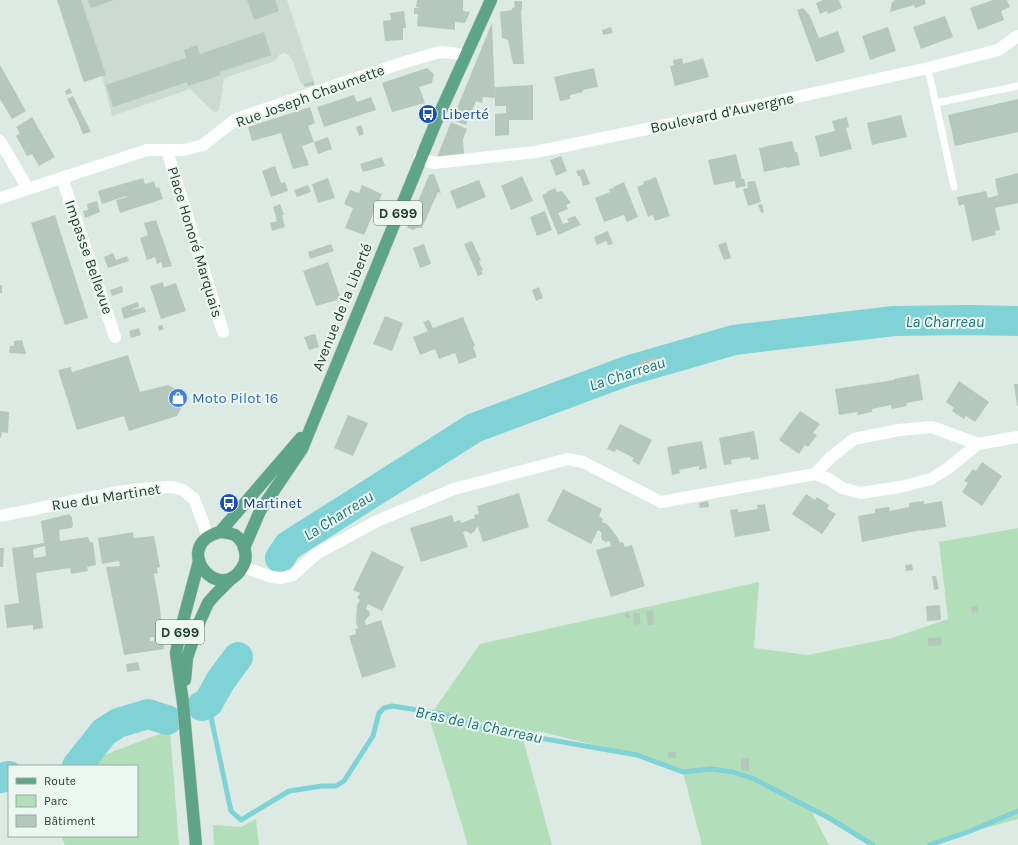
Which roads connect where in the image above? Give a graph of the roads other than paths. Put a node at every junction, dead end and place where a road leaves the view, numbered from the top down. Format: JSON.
{"nodes":[{"id":1,"x":491,"y":0,"type":"edge"},
{"id":2,"x":1018,"y":36,"type":"edge"},
{"id":3,"x":465,"y":56,"type":"junction"},
{"id":4,"x":928,"y":68,"type":"junction"},
{"id":5,"x":1018,"y":86,"type":"edge"},
{"id":6,"x":936,"y":103,"type":"junction"},
{"id":7,"x":0,"y":141,"type":"edge"},
{"id":8,"x":168,"y":151,"type":"junction"},
{"id":9,"x":420,"y":158,"type":"junction"},
{"id":10,"x":62,"y":178,"type":"junction"},
{"id":11,"x":954,"y":187,"type":"dead end"},
{"id":12,"x":28,"y":189,"type":"junction"},
{"id":13,"x":0,"y":198,"type":"edge"},
{"id":14,"x":223,"y":332,"type":"dead end"},
{"id":15,"x":116,"y":336,"type":"dead end"},
{"id":16,"x":310,"y":428,"type":"junction"},
{"id":17,"x":1018,"y":437,"type":"edge"},
{"id":18,"x":978,"y":444,"type":"junction"},
{"id":19,"x":815,"y":474,"type":"junction"},
{"id":20,"x":0,"y":516,"type":"edge"},
{"id":21,"x":220,"y":532,"type":"junction"},
{"id":22,"x":207,"y":537,"type":"junction"},
{"id":23,"x":244,"y":548,"type":"junction"},
{"id":24,"x":199,"y":561,"type":"junction"},
{"id":25,"x":243,"y":567,"type":"junction"},
{"id":26,"x":233,"y":577,"type":"junction"},
{"id":27,"x":183,"y":704,"type":"junction"},
{"id":28,"x":196,"y":845,"type":"edge"}],
"edges":[{"from":1,"to":3,"type":"main road","name":"Avenue de la Liberté","number":"D 699"},
{"from":2,"to":4,"type":"street","name":"Boulevard d'Auvergne"},
{"from":3,"to":8,"type":"street","name":"Rue Joseph Chaumette"},
{"from":3,"to":9,"type":"main road","name":"Avenue de la Liberté","number":"D 699"},
{"from":4,"to":6,"type":"lane"},
{"from":4,"to":9,"type":"street","name":"Boulevard d'Auvergne"},
{"from":5,"to":6,"type":"lane"},
{"from":6,"to":11,"type":"lane"},
{"from":7,"to":12,"type":"street"},
{"from":8,"to":10,"type":"street","name":"Rue Joseph Chaumette"},
{"from":8,"to":14,"type":"street","name":"Place Honoré Marquais"},
{"from":9,"to":16,"type":"main road","name":"Avenue de la Liberté","number":"D 699"},
{"from":10,"to":12,"type":"street","name":"Rue Joseph Chaumette"},
{"from":10,"to":15,"type":"street","name":"Impasse Bellevue"},
{"from":12,"to":13,"type":"street","name":"Rue Joseph Chaumette"},
{"from":16,"to":21,"type":"main road","name":"Avenue de la Liberté","number":"D 699"},
{"from":16,"to":23,"type":"main road","name":"Avenue de la Liberté","number":"D 699"},
{"from":17,"to":18,"type":"street"},
{"from":18,"to":19,"type":"street"},
{"from":18,"to":19,"type":"street"},
{"from":19,"to":25,"type":"street"},
{"from":20,"to":22,"type":"street","name":"Rue du Martinet"},
{"from":21,"to":22,"type":"main road","name":"Avenue de la Liberté"},
{"from":21,"to":23,"type":"main road"},
{"from":22,"to":24,"type":"main road"},
{"from":23,"to":25,"type":"main road","name":"Avenue de la Liberté"},
{"from":24,"to":26,"type":"main road"},
{"from":24,"to":27,"type":"main road","number":"D 699"},
{"from":25,"to":26,"type":"main road"},
{"from":26,"to":27,"type":"main road","number":"D 699"},
{"from":27,"to":28,"type":"main road","number":"D 699"}]}
